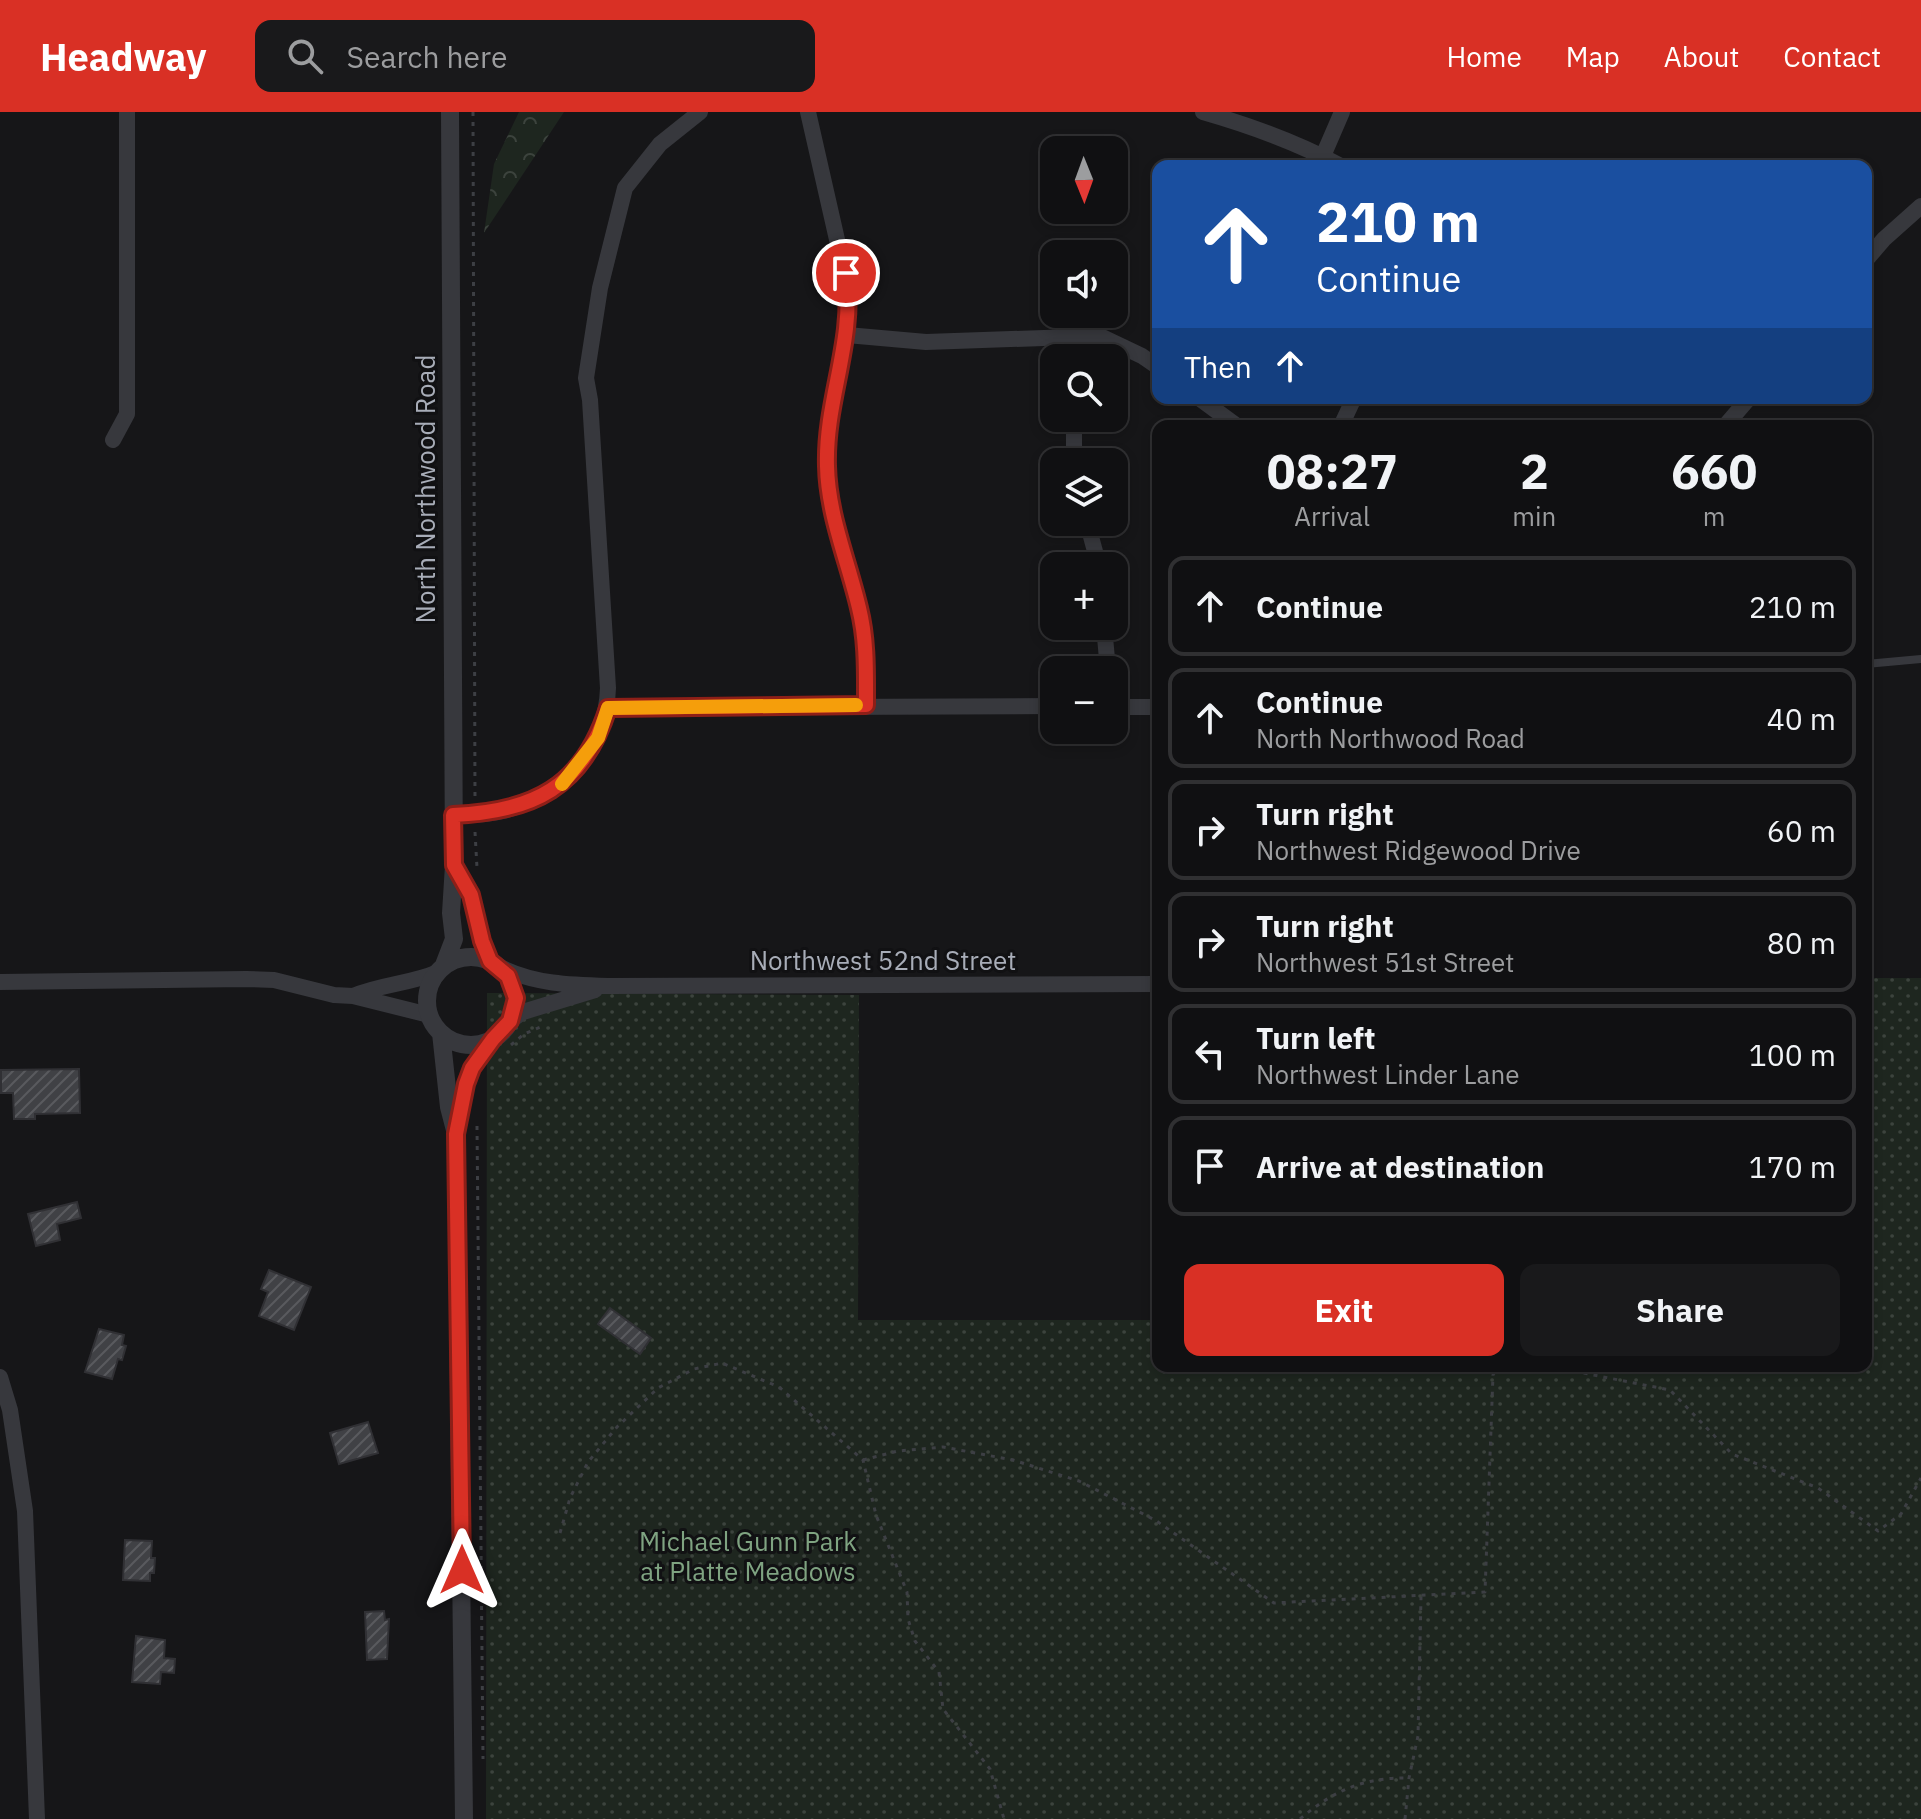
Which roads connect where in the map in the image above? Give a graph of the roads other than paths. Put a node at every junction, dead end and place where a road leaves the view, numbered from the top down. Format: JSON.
{"nodes":[{"id":1,"x":127,"y":112,"type":"edge"},
{"id":2,"x":450,"y":112,"type":"edge"},
{"id":3,"x":808,"y":112,"type":"edge"},
{"id":4,"x":1203,"y":112,"type":"edge"},
{"id":5,"x":1342,"y":112,"type":"edge"},
{"id":6,"x":693,"y":117,"type":"edge"},
{"id":7,"x":1323,"y":156,"type":"junction"},
{"id":8,"x":1330,"y":160,"type":"edge"},
{"id":9,"x":1921,"y":206,"type":"edge"},
{"id":10,"x":1872,"y":253,"type":"edge"},
{"id":11,"x":847,"y":335,"type":"junction"},
{"id":12,"x":1100,"y":336,"type":"junction"},
{"id":13,"x":1095,"y":344,"type":"edge"},
{"id":14,"x":1152,"y":363,"type":"edge"},
{"id":15,"x":1207,"y":404,"type":"edge"},
{"id":16,"x":1744,"y":404,"type":"edge"},
{"id":17,"x":1229,"y":420,"type":"edge"},
{"id":18,"x":1730,"y":420,"type":"edge"},
{"id":19,"x":113,"y":440,"type":"dead end"},
{"id":20,"x":1921,"y":659,"type":"edge"},
{"id":21,"x":1872,"y":663,"type":"edge"},
{"id":22,"x":866,"y":705,"type":"junction"},
{"id":23,"x":1040,"y":706,"type":"edge"},
{"id":24,"x":1128,"y":707,"type":"edge"},
{"id":25,"x":1152,"y":707,"type":"edge"},
{"id":26,"x":608,"y":708,"type":"junction"},
{"id":27,"x":453,"y":815,"type":"junction"},
{"id":28,"x":454,"y":865,"type":"junction"},
{"id":29,"x":495,"y":964,"type":"junction"},
{"id":30,"x":441,"y":969,"type":"junction"},
{"id":31,"x":0,"y":982,"type":"edge"},
{"id":32,"x":1152,"y":984,"type":"edge"},
{"id":33,"x":608,"y":986,"type":"junction"},
{"id":34,"x":353,"y":996,"type":"junction"},
{"id":35,"x":429,"y":1015,"type":"junction"},
{"id":36,"x":510,"y":1021,"type":"junction"},
{"id":37,"x":441,"y":1033,"type":"junction"},
{"id":38,"x":493,"y":1039,"type":"junction"},
{"id":39,"x":456,"y":1134,"type":"junction"},
{"id":40,"x":0,"y":1377,"type":"edge"},
{"id":41,"x":37,"y":1819,"type":"edge"},
{"id":42,"x":464,"y":1819,"type":"edge"}],
"edges":[{"from":1,"to":19,"type":"street"},
{"from":2,"to":27,"type":"street","name":"North Northwood Road"},
{"from":3,"to":11,"type":"street"},
{"from":4,"to":7,"type":"street"},
{"from":5,"to":7,"type":"street"},
{"from":6,"to":26,"type":"street"},
{"from":7,"to":8,"type":"street"},
{"from":9,"to":10,"type":"street"},
{"from":11,"to":12,"type":"street"},
{"from":11,"to":22,"type":"street"},
{"from":12,"to":13,"type":"street"},
{"from":12,"to":14,"type":"street"},
{"from":15,"to":17,"type":"street"},
{"from":16,"to":18,"type":"street"},
{"from":20,"to":21,"type":"lane"},
{"from":22,"to":23,"type":"street"},
{"from":22,"to":26,"type":"street"},
{"from":24,"to":25,"type":"street"},
{"from":26,"to":27,"type":"street"},
{"from":27,"to":28,"type":"street","name":"North Northwood Road"},
{"from":28,"to":29,"type":"street","name":"North Northwood Road"},
{"from":28,"to":30,"type":"street","name":"North Northwood Road"},
{"from":29,"to":30,"type":"street"},
{"from":29,"to":33,"type":"street","name":"Northwest 52nd Street"},
{"from":29,"to":36,"type":"street"},
{"from":30,"to":34,"type":"street"},
{"from":30,"to":35,"type":"street"},
{"from":31,"to":34,"type":"street"},
{"from":32,"to":33,"type":"street","name":"Northwest 52nd Street"},
{"from":33,"to":36,"type":"street","name":"Northwest 52nd Street"},
{"from":34,"to":35,"type":"street"},
{"from":35,"to":37,"type":"street"},
{"from":36,"to":38,"type":"street"},
{"from":37,"to":38,"type":"street"},
{"from":37,"to":39,"type":"street"},
{"from":38,"to":39,"type":"street"},
{"from":39,"to":42,"type":"street"},
{"from":40,"to":41,"type":"street"}]}
